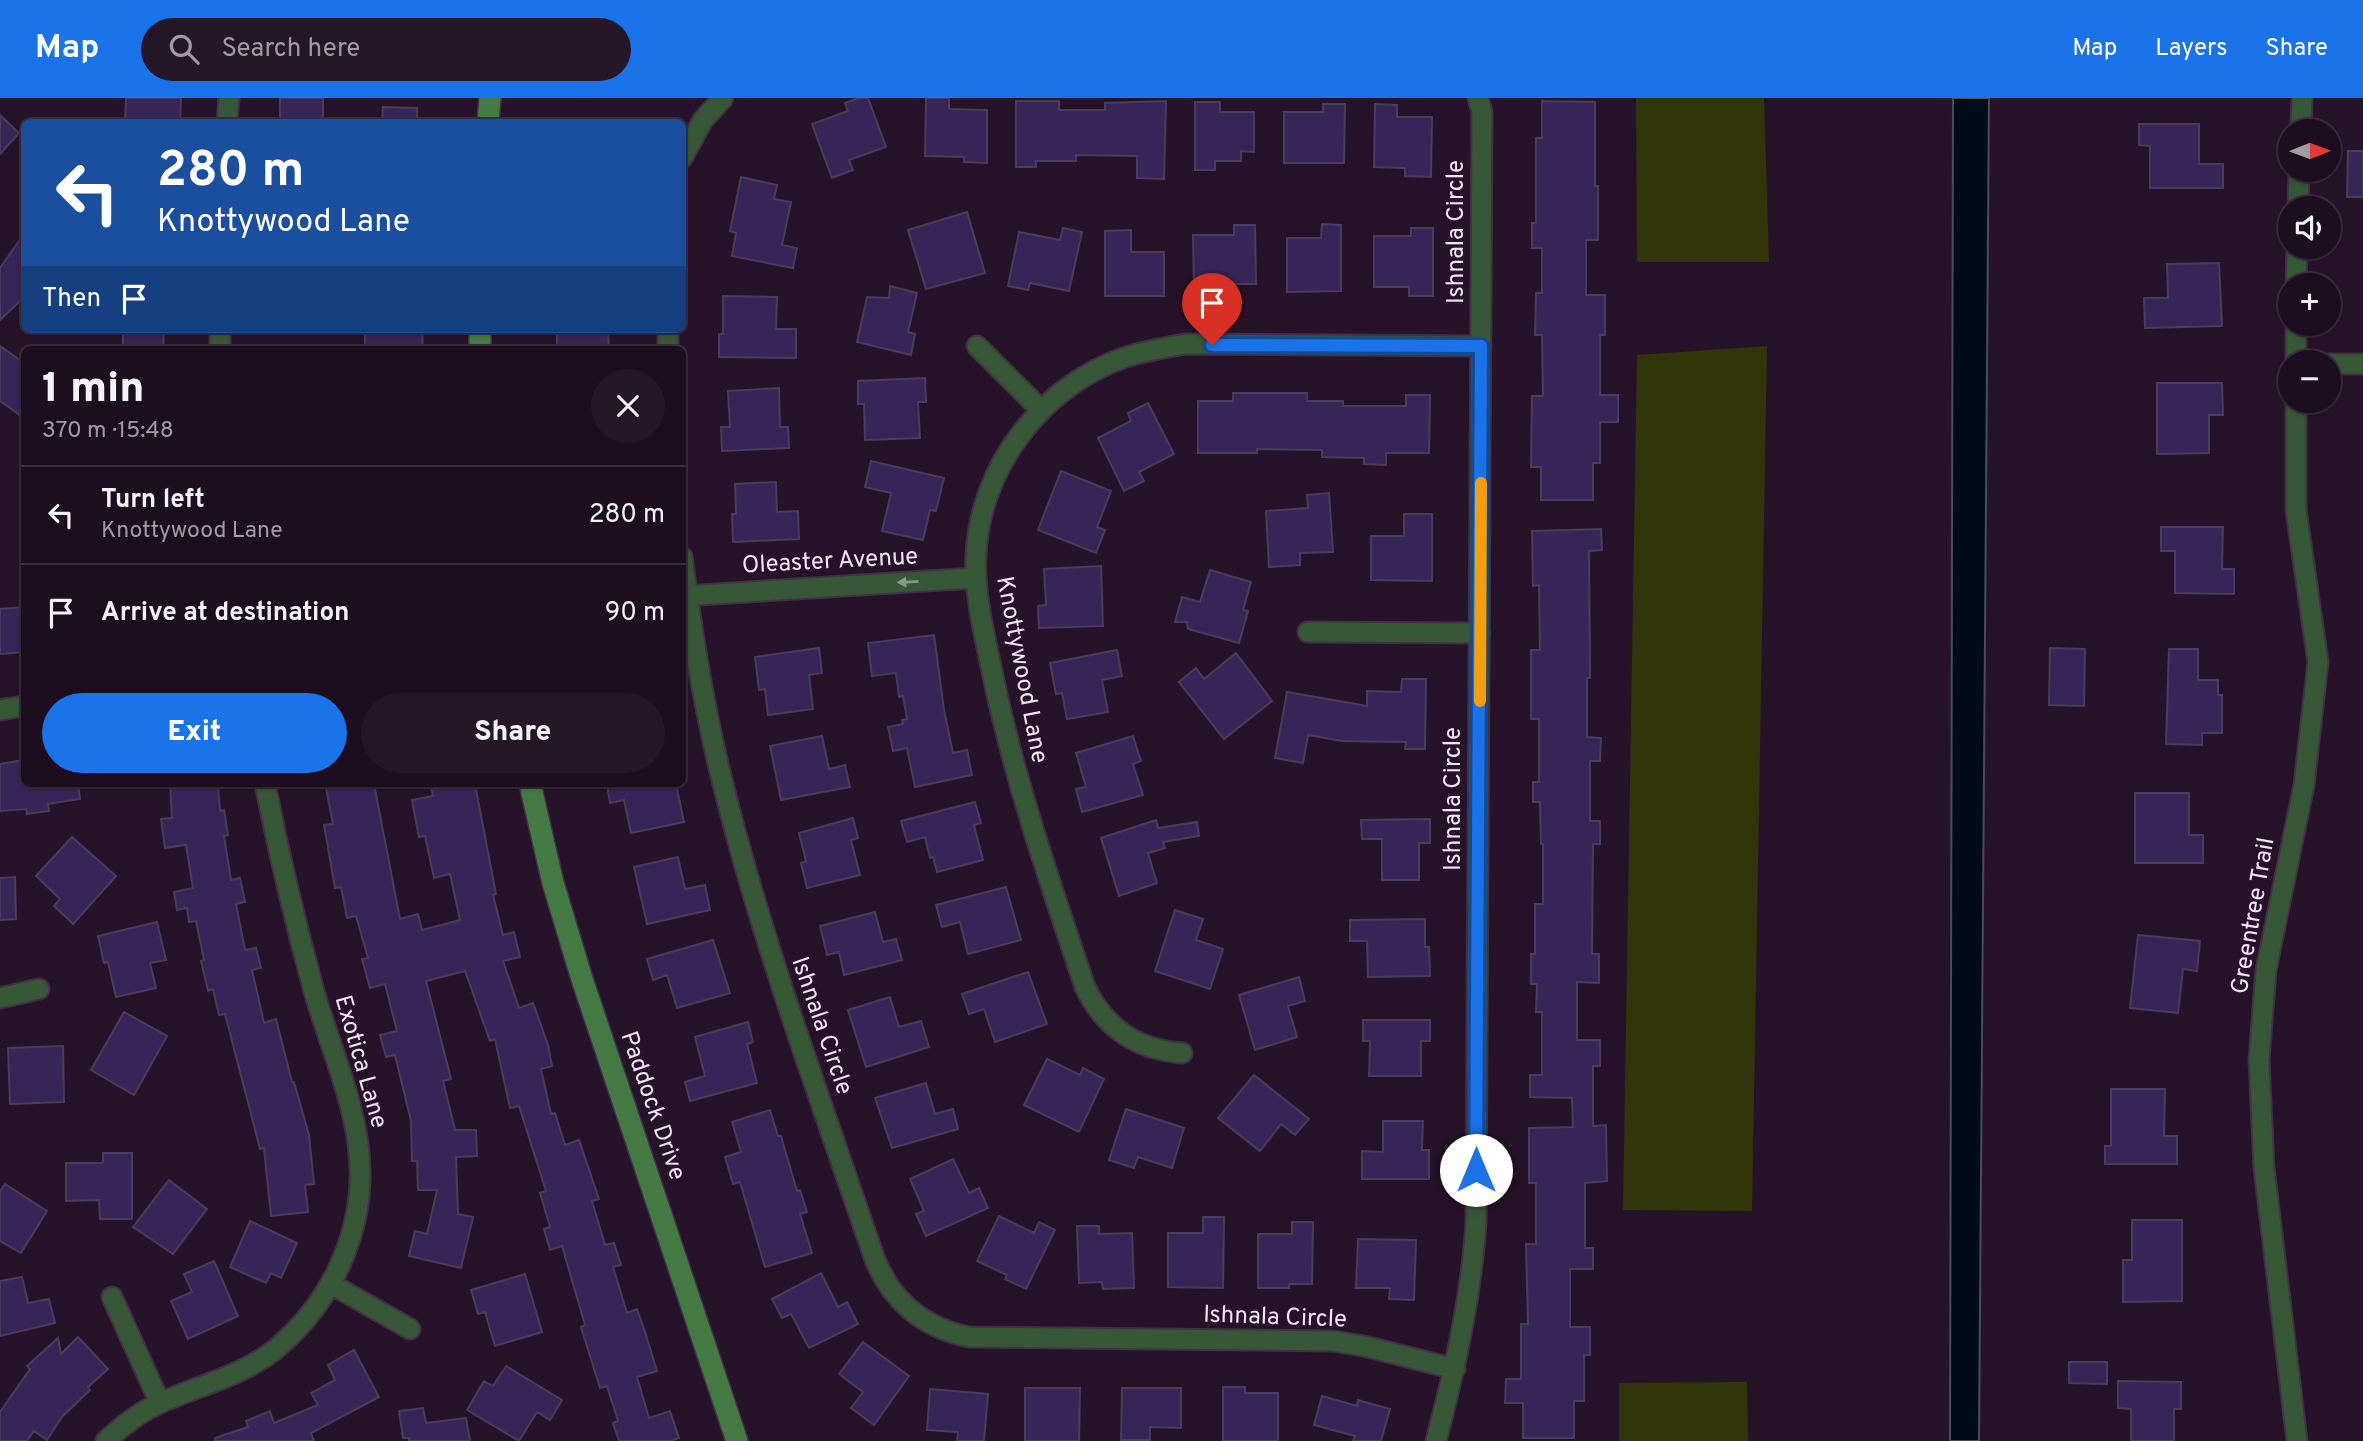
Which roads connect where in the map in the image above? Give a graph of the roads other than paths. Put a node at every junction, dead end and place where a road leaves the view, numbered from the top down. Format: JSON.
{"nodes":[{"id":1,"x":229,"y":98,"type":"edge"},
{"id":2,"x":490,"y":98,"type":"edge"},
{"id":3,"x":723,"y":98,"type":"edge"},
{"id":4,"x":1478,"y":98,"type":"edge"},
{"id":5,"x":2302,"y":98,"type":"edge"},
{"id":6,"x":227,"y":119,"type":"edge"},
{"id":7,"x":488,"y":119,"type":"edge"},
{"id":8,"x":2301,"y":119,"type":"edge"},
{"id":9,"x":686,"y":150,"type":"edge"},
{"id":10,"x":977,"y":346,"type":"dead end"},
{"id":11,"x":1481,"y":346,"type":"junction"},
{"id":12,"x":2341,"y":364,"type":"edge"},
{"id":13,"x":2363,"y":364,"type":"edge"},
{"id":14,"x":1041,"y":410,"type":"junction"},
{"id":15,"x":2296,"y":413,"type":"edge"},
{"id":16,"x":976,"y":578,"type":"junction"},
{"id":17,"x":686,"y":597,"type":"edge"},
{"id":18,"x":686,"y":607,"type":"edge"},
{"id":19,"x":1308,"y":632,"type":"dead end"},
{"id":20,"x":1480,"y":633,"type":"junction"},
{"id":21,"x":21,"y":706,"type":"edge"},
{"id":22,"x":0,"y":710,"type":"edge"},
{"id":23,"x":266,"y":787,"type":"edge"},
{"id":24,"x":531,"y":787,"type":"edge"},
{"id":25,"x":39,"y":989,"type":"dead end"},
{"id":26,"x":0,"y":998,"type":"edge"},
{"id":27,"x":1182,"y":1053,"type":"dead end"},
{"id":28,"x":331,"y":1284,"type":"junction"},
{"id":29,"x":112,"y":1297,"type":"dead end"},
{"id":30,"x":410,"y":1329,"type":"dead end"},
{"id":31,"x":1455,"y":1369,"type":"junction"},
{"id":32,"x":160,"y":1403,"type":"junction"},
{"id":33,"x":106,"y":1441,"type":"edge"},
{"id":34,"x":737,"y":1441,"type":"edge"},
{"id":35,"x":1436,"y":1441,"type":"edge"},
{"id":36,"x":2297,"y":1441,"type":"edge"}],
"edges":[{"from":1,"to":6,"type":"street"},
{"from":2,"to":7,"type":"street"},
{"from":3,"to":9,"type":"street"},
{"from":4,"to":11,"type":"street","name":"Ishnala Circle"},
{"from":5,"to":8,"type":"street"},
{"from":10,"to":14,"type":"street"},
{"from":11,"to":14,"type":"street","name":"Knottywood Lane"},
{"from":11,"to":20,"type":"street","name":"Ishnala Circle"},
{"from":12,"to":13,"type":"street"},
{"from":14,"to":16,"type":"street","name":"Knottywood Lane"},
{"from":15,"to":36,"type":"street","name":"Greentree Trail"},
{"from":16,"to":17,"type":"street","name":"Oleaster Avenue","one_way":true},
{"from":16,"to":27,"type":"street","name":"Knottywood Lane"},
{"from":18,"to":31,"type":"street","name":"Ishnala Circle"},
{"from":19,"to":20,"type":"street"},
{"from":20,"to":31,"type":"street","name":"Ishnala Circle"},
{"from":21,"to":22,"type":"street"},
{"from":23,"to":28,"type":"street","name":"Exotica Lane"},
{"from":24,"to":34,"type":"street","name":"Paddock Drive"},
{"from":25,"to":26,"type":"street"},
{"from":28,"to":30,"type":"street"},
{"from":28,"to":32,"type":"street","name":"Exotica Lane"},
{"from":29,"to":32,"type":"street"},
{"from":31,"to":35,"type":"street"},
{"from":32,"to":33,"type":"street","name":"Exotica Lane"}]}
